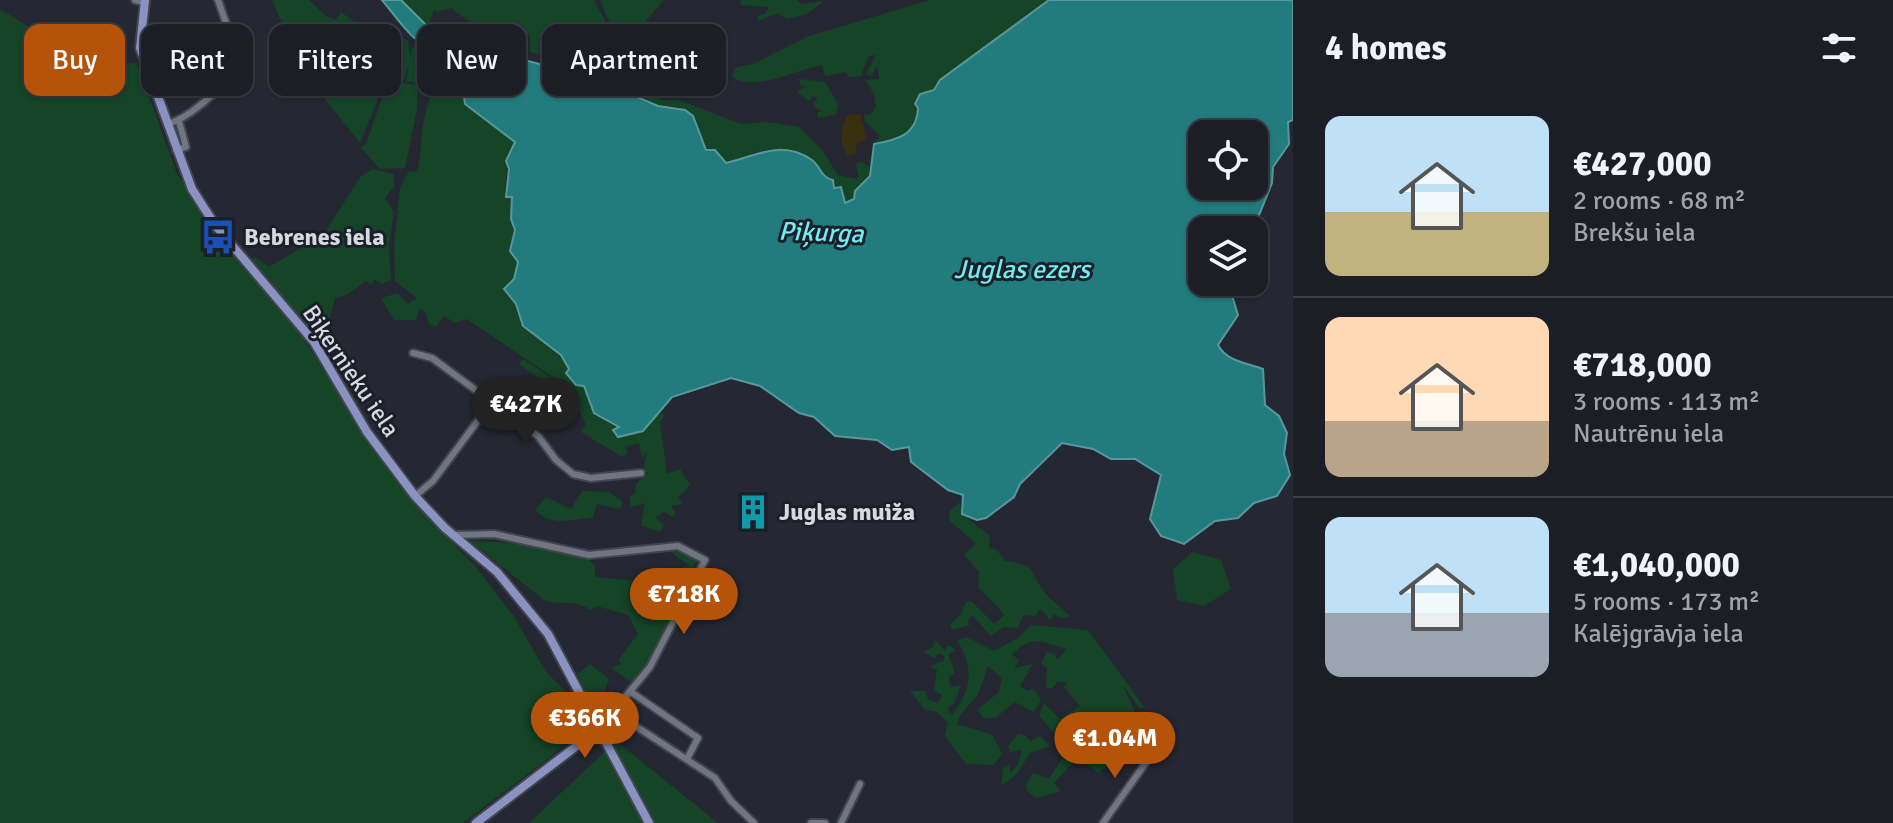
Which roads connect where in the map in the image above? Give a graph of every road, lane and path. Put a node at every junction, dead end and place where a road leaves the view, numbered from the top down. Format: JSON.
{"nodes":[{"id":1,"x":218,"y":0,"type":"edge"},
{"id":2,"x":141,"y":1,"type":"edge"},
{"id":3,"x":179,"y":121,"type":"junction"},
{"id":4,"x":167,"y":124,"type":"junction"},
{"id":5,"x":176,"y":150,"type":"junction"},
{"id":6,"x":413,"y":353,"type":"dead end"},
{"id":7,"x":491,"y":403,"type":"junction"},
{"id":8,"x":641,"y":473,"type":"dead end"},
{"id":9,"x":415,"y":496,"type":"junction"},
{"id":10,"x":454,"y":535,"type":"junction"},
{"id":11,"x":631,"y":692,"type":"junction"},
{"id":12,"x":614,"y":712,"type":"junction"},
{"id":13,"x":600,"y":728,"type":"junction"},
{"id":14,"x":1152,"y":754,"type":"dead end"},
{"id":15,"x":687,"y":759,"type":"junction"},
{"id":16,"x":860,"y":784,"type":"dead end"},
{"id":17,"x":476,"y":823,"type":"edge"},
{"id":18,"x":649,"y":823,"type":"edge"},
{"id":19,"x":754,"y":823,"type":"edge"},
{"id":20,"x":811,"y":823,"type":"edge"},
{"id":21,"x":825,"y":823,"type":"edge"},
{"id":22,"x":841,"y":823,"type":"edge"},
{"id":23,"x":1103,"y":823,"type":"edge"}],
"edges":[{"from":1,"to":3,"type":"street"},
{"from":2,"to":4,"type":"main road","name":"Biķernieku iela"},
{"from":3,"to":4,"type":"street"},
{"from":3,"to":5,"type":"street"},
{"from":4,"to":5,"type":"main road","name":"Biķernieku iela"},
{"from":5,"to":9,"type":"main road","name":"Biķernieku iela"},
{"from":6,"to":7,"type":"street"},
{"from":7,"to":8,"type":"street"},
{"from":7,"to":9,"type":"street"},
{"from":9,"to":10,"type":"main road","name":"Biķernieku iela"},
{"from":10,"to":11,"type":"street"},
{"from":10,"to":13,"type":"main road","name":"Biķernieku iela"},
{"from":11,"to":12,"type":"street"},
{"from":11,"to":15,"type":"street"},
{"from":12,"to":13,"type":"street"},
{"from":12,"to":15,"type":"street"},
{"from":13,"to":17,"type":"main road"},
{"from":13,"to":18,"type":"main road","name":"Biķernieku iela"},
{"from":14,"to":23,"type":"street"},
{"from":15,"to":19,"type":"street"},
{"from":16,"to":22,"type":"street"},
{"from":20,"to":21,"type":"street"}]}
